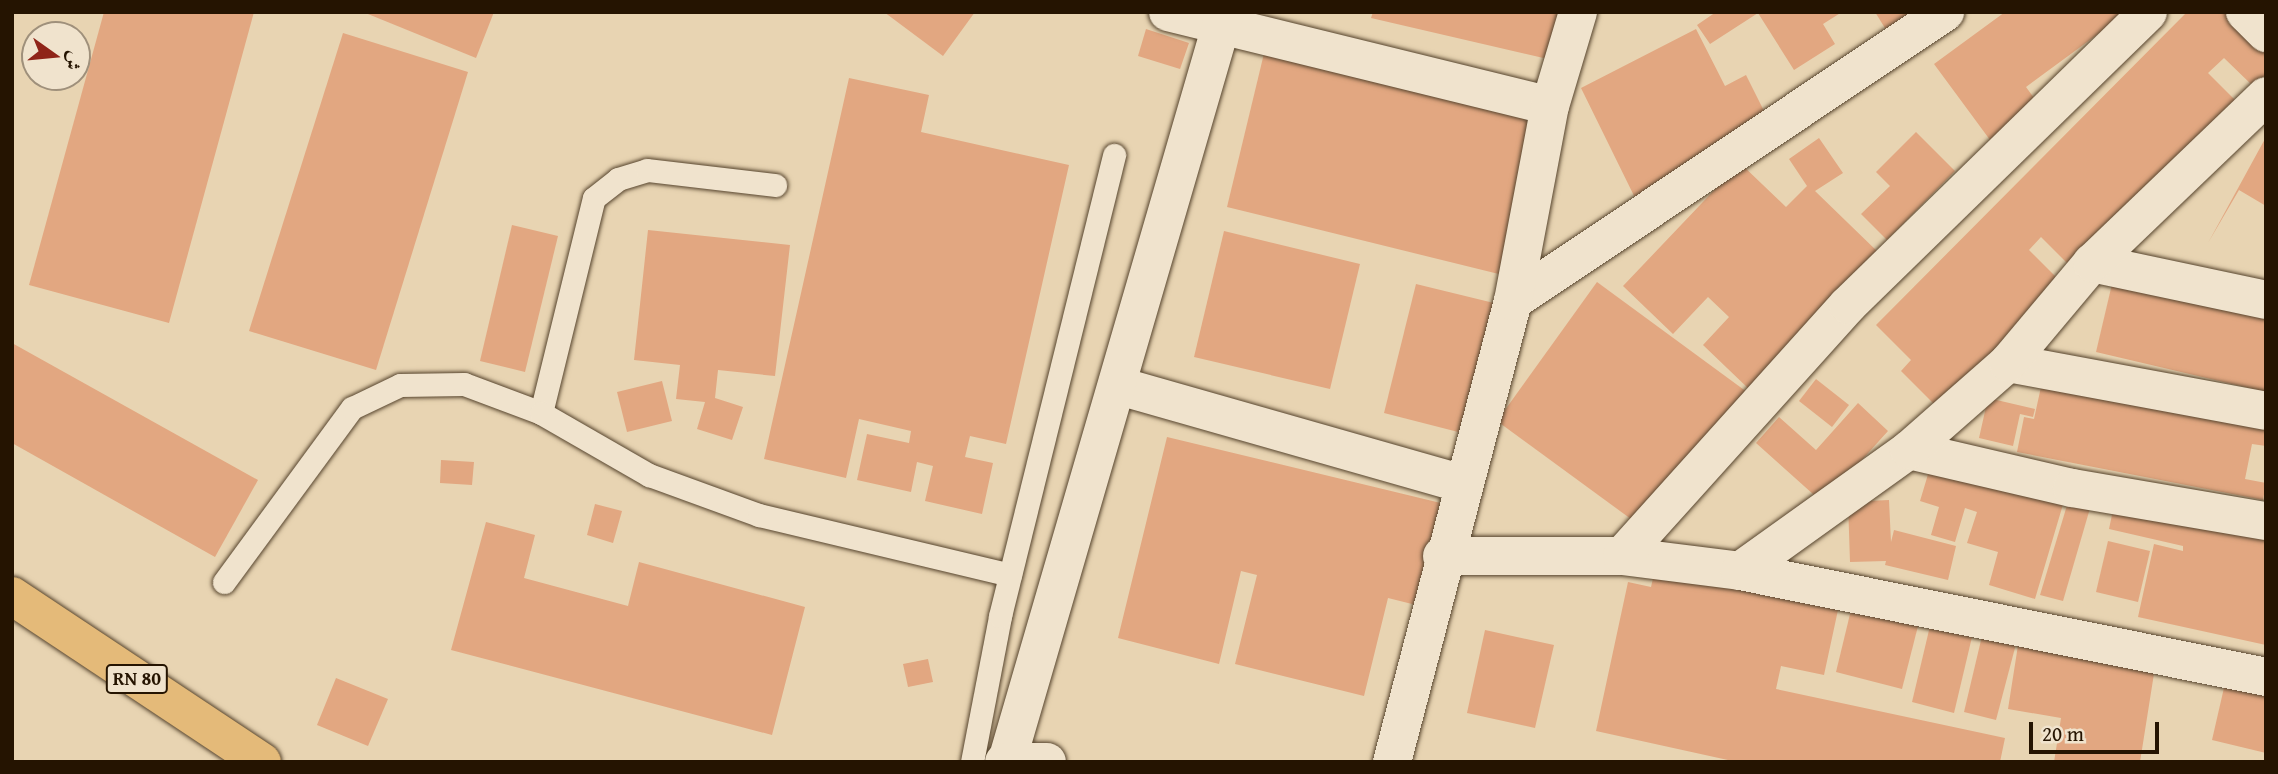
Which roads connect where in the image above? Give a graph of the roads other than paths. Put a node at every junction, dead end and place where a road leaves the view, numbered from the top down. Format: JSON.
{"nodes":[{"id":1,"x":1168,"y":12,"type":"edge"},
{"id":2,"x":1945,"y":12,"type":"edge"},
{"id":3,"x":2148,"y":12,"type":"edge"},
{"id":4,"x":2245,"y":12,"type":"edge"},
{"id":5,"x":1583,"y":16,"type":"edge"},
{"id":6,"x":1223,"y":20,"type":"edge"},
{"id":7,"x":2266,"y":33,"type":"edge"},
{"id":8,"x":2266,"y":96,"type":"edge"},
{"id":9,"x":1550,"y":106,"type":"junction"},
{"id":10,"x":1114,"y":155,"type":"dead end"},
{"id":11,"x":775,"y":185,"type":"dead end"},
{"id":12,"x":2092,"y":263,"type":"junction"},
{"id":13,"x":2266,"y":300,"type":"edge"},
{"id":14,"x":1513,"y":301,"type":"junction"},
{"id":15,"x":2008,"y":363,"type":"junction"},
{"id":16,"x":1119,"y":386,"type":"junction"},
{"id":17,"x":2266,"y":411,"type":"edge"},
{"id":18,"x":541,"y":413,"type":"junction"},
{"id":19,"x":1909,"y":450,"type":"junction"},
{"id":20,"x":1464,"y":484,"type":"junction"},
{"id":21,"x":2266,"y":521,"type":"edge"},
{"id":22,"x":1442,"y":556,"type":"junction"},
{"id":23,"x":1622,"y":556,"type":"junction"},
{"id":24,"x":1740,"y":571,"type":"junction"},
{"id":25,"x":1010,"y":575,"type":"junction"},
{"id":26,"x":224,"y":582,"type":"dead end"},
{"id":27,"x":12,"y":596,"type":"edge"},
{"id":28,"x":2266,"y":677,"type":"edge"},
{"id":29,"x":1006,"y":761,"type":"edge"},
{"id":30,"x":262,"y":762,"type":"edge"},
{"id":31,"x":972,"y":762,"type":"edge"},
{"id":32,"x":1047,"y":762,"type":"edge"},
{"id":33,"x":1392,"y":762,"type":"edge"}],
"edges":[{"from":1,"to":6,"type":"street"},
{"from":2,"to":14,"type":"street"},
{"from":3,"to":23,"type":"street"},
{"from":4,"to":7,"type":"street"},
{"from":5,"to":9,"type":"street"},
{"from":6,"to":9,"type":"street"},
{"from":6,"to":16,"type":"street"},
{"from":8,"to":12,"type":"street"},
{"from":9,"to":14,"type":"street"},
{"from":10,"to":25,"type":"lane"},
{"from":11,"to":18,"type":"lane"},
{"from":12,"to":13,"type":"street"},
{"from":12,"to":15,"type":"street"},
{"from":14,"to":20,"type":"street"},
{"from":15,"to":17,"type":"street"},
{"from":15,"to":19,"type":"street"},
{"from":16,"to":20,"type":"street"},
{"from":16,"to":29,"type":"street"},
{"from":18,"to":25,"type":"lane"},
{"from":18,"to":26,"type":"lane"},
{"from":19,"to":21,"type":"street"},
{"from":19,"to":24,"type":"street"},
{"from":20,"to":22,"type":"street"},
{"from":22,"to":23,"type":"street"},
{"from":22,"to":33,"type":"street"},
{"from":23,"to":24,"type":"street"},
{"from":24,"to":28,"type":"street"},
{"from":25,"to":31,"type":"lane"},
{"from":27,"to":30,"type":"main road","number":"RN 80"},
{"from":29,"to":32,"type":"street"}]}
